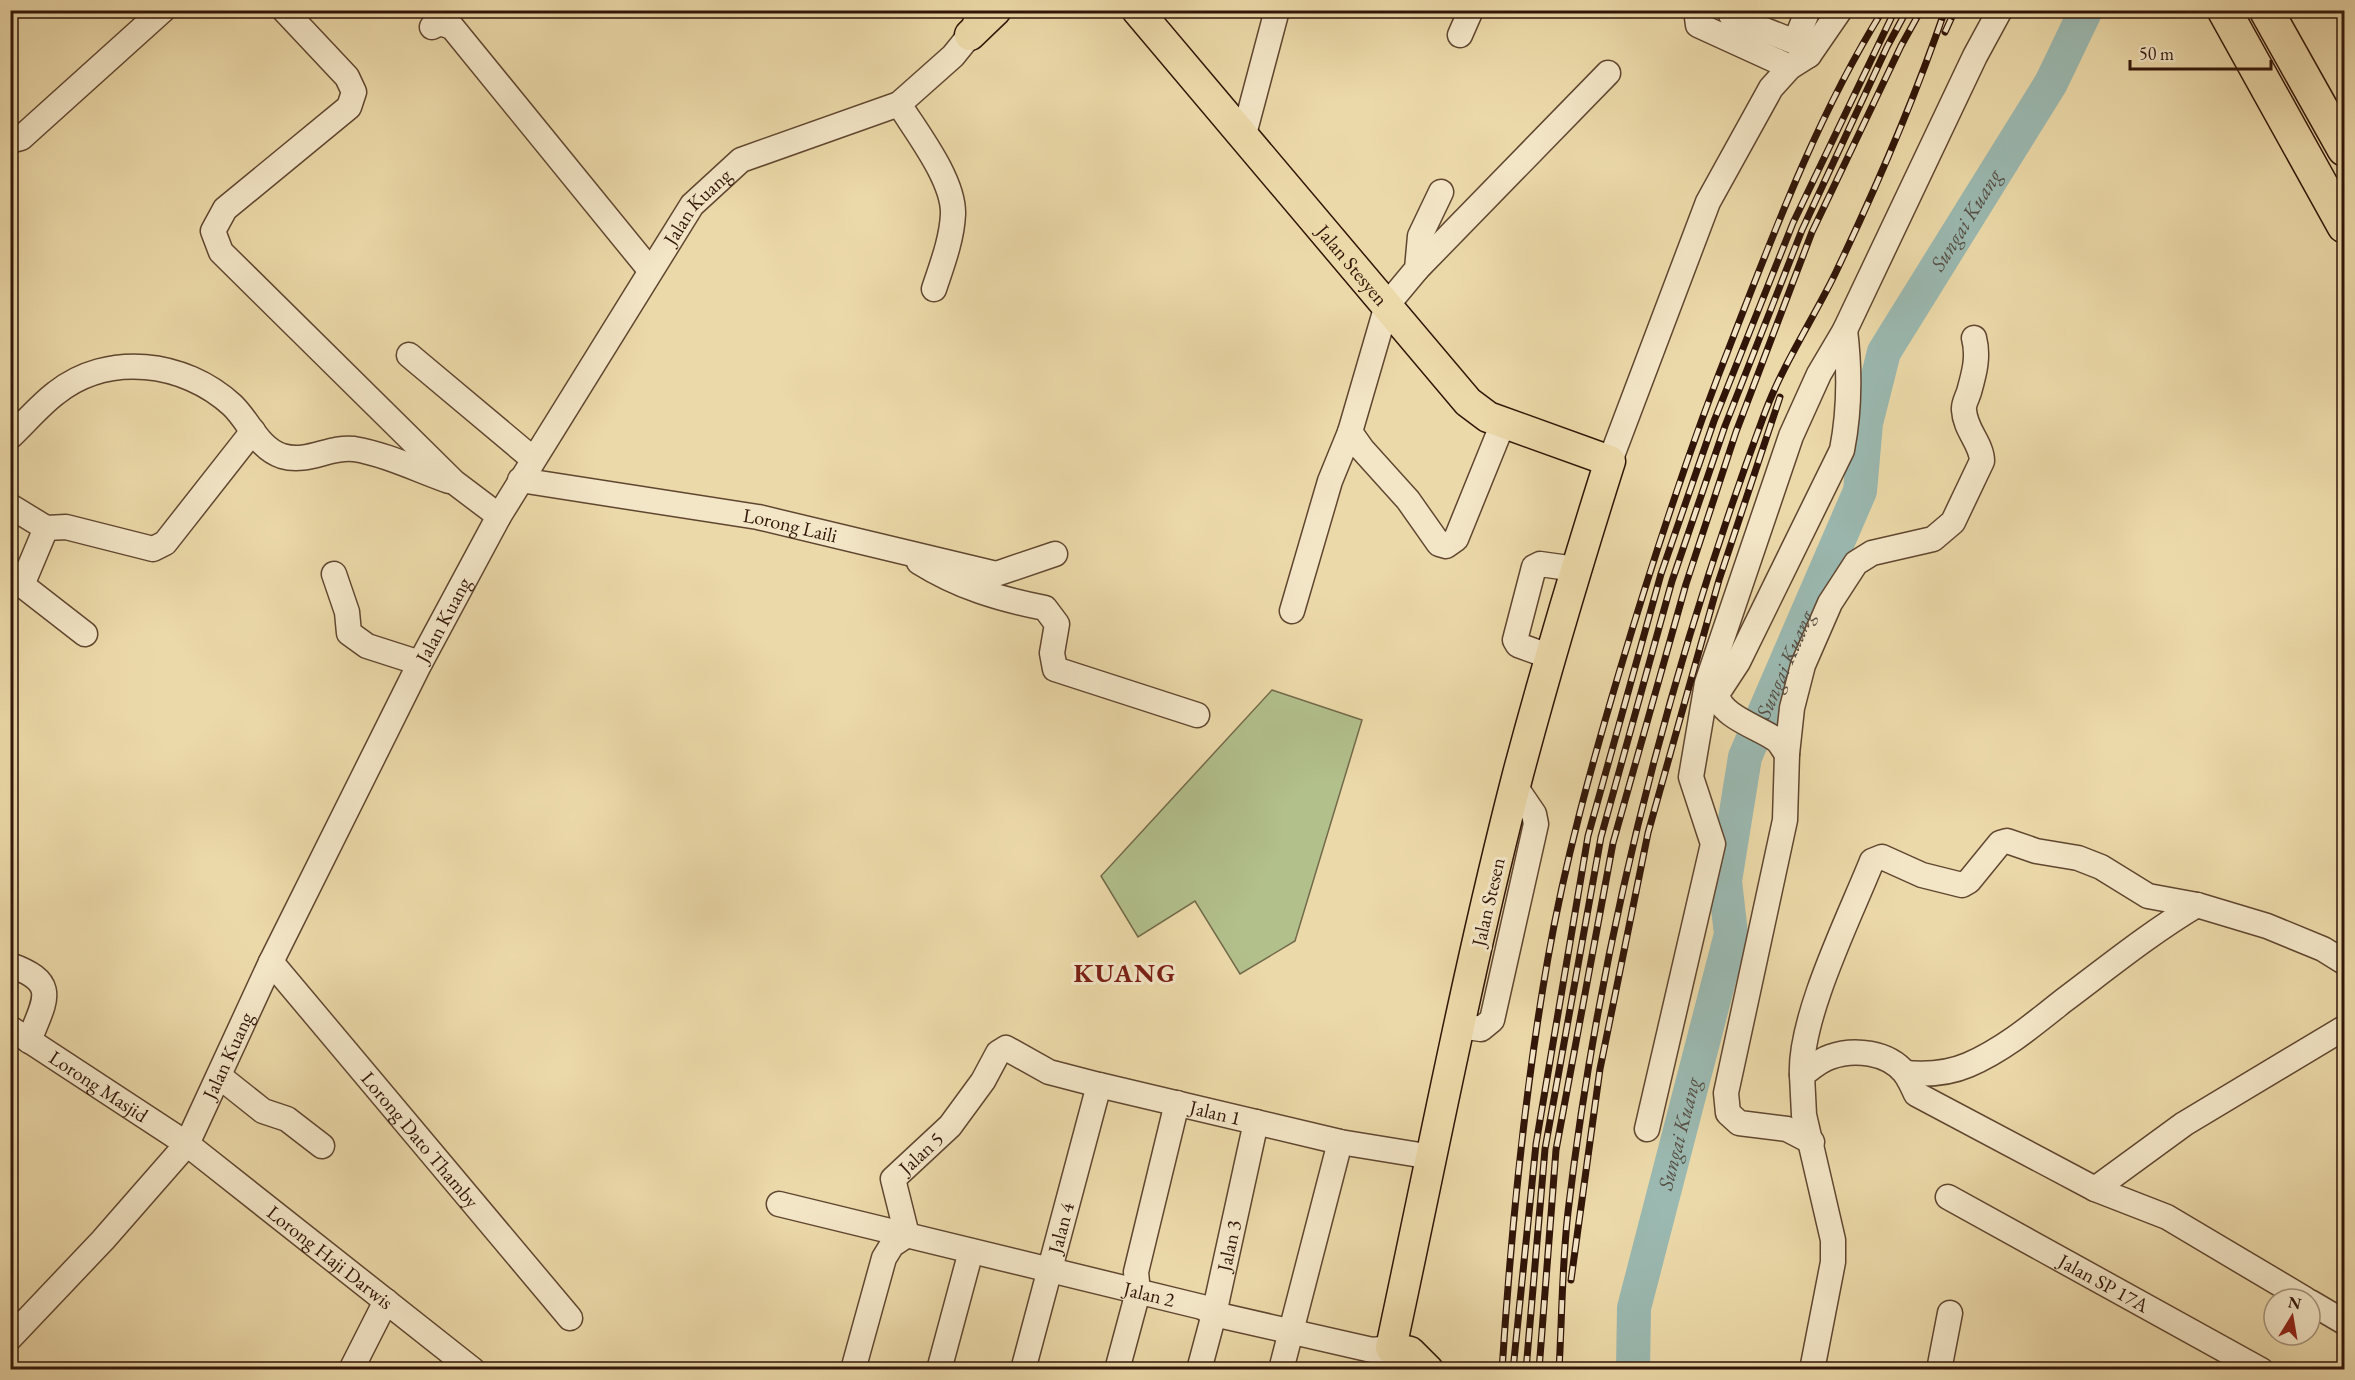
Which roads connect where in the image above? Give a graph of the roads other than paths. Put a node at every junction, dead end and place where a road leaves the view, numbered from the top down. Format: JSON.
{"nodes":[{"id":1,"x":163,"y":10,"type":"edge"},
{"id":2,"x":284,"y":10,"type":"edge"},
{"id":3,"x":996,"y":10,"type":"edge"},
{"id":4,"x":1137,"y":10,"type":"edge"},
{"id":5,"x":1277,"y":10,"type":"edge"},
{"id":6,"x":1471,"y":10,"type":"edge"},
{"id":7,"x":1696,"y":10,"type":"edge"},
{"id":8,"x":1729,"y":10,"type":"edge"},
{"id":9,"x":1808,"y":10,"type":"edge"},
{"id":10,"x":1840,"y":10,"type":"edge"},
{"id":11,"x":2000,"y":10,"type":"edge"},
{"id":12,"x":2265,"y":10,"type":"edge"},
{"id":13,"x":2228,"y":16,"type":"edge"},
{"id":14,"x":975,"y":23,"type":"edge"},
{"id":15,"x":432,"y":27,"type":"dead end"},
{"id":16,"x":1460,"y":35,"type":"dead end"},
{"id":17,"x":1798,"y":55,"type":"junction"},
{"id":18,"x":1608,"y":73,"type":"dead end"},
{"id":19,"x":899,"y":104,"type":"junction"},
{"id":20,"x":1243,"y":138,"type":"junction"},
{"id":21,"x":10,"y":141,"type":"edge"},
{"id":22,"x":2344,"y":149,"type":"edge"},
{"id":23,"x":1441,"y":192,"type":"dead end"},
{"id":24,"x":2344,"y":226,"type":"edge"},
{"id":25,"x":1417,"y":269,"type":"junction"},
{"id":26,"x":650,"y":270,"type":"junction"},
{"id":27,"x":934,"y":289,"type":"dead end"},
{"id":28,"x":1387,"y":305,"type":"junction"},
{"id":29,"x":1845,"y":330,"type":"junction"},
{"id":30,"x":1974,"y":338,"type":"dead end"},
{"id":31,"x":409,"y":355,"type":"dead end"},
{"id":32,"x":1503,"y":423,"type":"junction"},
{"id":33,"x":253,"y":431,"type":"junction"},
{"id":34,"x":1350,"y":432,"type":"junction"},
{"id":35,"x":10,"y":437,"type":"edge"},
{"id":36,"x":533,"y":459,"type":"junction"},
{"id":37,"x":1610,"y":461,"type":"junction"},
{"id":38,"x":520,"y":480,"type":"junction"},
{"id":39,"x":454,"y":482,"type":"junction"},
{"id":40,"x":10,"y":506,"type":"edge"},
{"id":41,"x":499,"y":516,"type":"junction"},
{"id":42,"x":46,"y":528,"type":"junction"},
{"id":43,"x":902,"y":552,"type":"junction"},
{"id":44,"x":1055,"y":554,"type":"dead end"},
{"id":45,"x":1576,"y":569,"type":"junction"},
{"id":46,"x":334,"y":574,"type":"dead end"},
{"id":47,"x":16,"y":594,"type":"edge"},
{"id":48,"x":1292,"y":611,"type":"dead end"},
{"id":49,"x":85,"y":634,"type":"dead end"},
{"id":50,"x":1551,"y":657,"type":"junction"},
{"id":51,"x":420,"y":663,"type":"junction"},
{"id":52,"x":1197,"y":715,"type":"dead end"},
{"id":53,"x":1782,"y":747,"type":"junction"},
{"id":54,"x":2197,"y":905,"type":"junction"},
{"id":55,"x":270,"y":962,"type":"junction"},
{"id":56,"x":2344,"y":962,"type":"edge"},
{"id":57,"x":10,"y":965,"type":"edge"},
{"id":58,"x":2344,"y":1028,"type":"edge"},
{"id":59,"x":20,"y":1034,"type":"edge"},
{"id":60,"x":1006,"y":1048,"type":"joint"},
{"id":61,"x":1905,"y":1073,"type":"junction"},
{"id":62,"x":1802,"y":1075,"type":"junction"},
{"id":63,"x":219,"y":1076,"type":"junction"},
{"id":64,"x":1099,"y":1085,"type":"junction"},
{"id":65,"x":1177,"y":1103,"type":"junction"},
{"id":66,"x":1256,"y":1122,"type":"junction"},
{"id":67,"x":1647,"y":1129,"type":"dead end"},
{"id":68,"x":1340,"y":1142,"type":"junction"},
{"id":69,"x":1812,"y":1142,"type":"junction"},
{"id":70,"x":187,"y":1144,"type":"junction"},
{"id":71,"x":322,"y":1146,"type":"dead end"},
{"id":72,"x":1432,"y":1157,"type":"junction"},
{"id":73,"x":2095,"y":1189,"type":"junction"},
{"id":74,"x":1948,"y":1197,"type":"dead end"},
{"id":75,"x":779,"y":1204,"type":"dead end"},
{"id":76,"x":907,"y":1235,"type":"junction"},
{"id":77,"x":971,"y":1251,"type":"junction"},
{"id":78,"x":1051,"y":1270,"type":"junction"},
{"id":79,"x":2285,"y":1287,"type":"edge"},
{"id":80,"x":1138,"y":1292,"type":"junction"},
{"id":81,"x":386,"y":1301,"type":"junction"},
{"id":82,"x":2322,"y":1309,"type":"edge"},
{"id":83,"x":1950,"y":1313,"type":"dead end"},
{"id":84,"x":1214,"y":1314,"type":"junction"},
{"id":85,"x":570,"y":1318,"type":"dead end"},
{"id":86,"x":2344,"y":1322,"type":"edge"},
{"id":87,"x":1292,"y":1332,"type":"junction"},
{"id":88,"x":10,"y":1338,"type":"edge"},
{"id":89,"x":1388,"y":1359,"type":"edge"},
{"id":90,"x":351,"y":1370,"type":"edge"},
{"id":91,"x":473,"y":1370,"type":"edge"},
{"id":92,"x":853,"y":1370,"type":"edge"},
{"id":93,"x":939,"y":1370,"type":"edge"},
{"id":94,"x":1023,"y":1370,"type":"edge"},
{"id":95,"x":1117,"y":1370,"type":"edge"},
{"id":96,"x":1199,"y":1370,"type":"edge"},
{"id":97,"x":1281,"y":1370,"type":"edge"},
{"id":98,"x":1428,"y":1370,"type":"edge"},
{"id":99,"x":1812,"y":1370,"type":"edge"},
{"id":100,"x":1939,"y":1370,"type":"edge"},
{"id":101,"x":2261,"y":1370,"type":"edge"}],
"edges":[{"from":1,"to":21,"type":"street"},
{"from":2,"to":39,"type":"street"},
{"from":3,"to":14,"type":"main road"},
{"from":4,"to":20,"type":"main road","name":"Jalan Stesyen"},
{"from":5,"to":20,"type":"street"},
{"from":6,"to":16,"type":"street"},
{"from":7,"to":17,"type":"street"},
{"from":8,"to":17,"type":"street"},
{"from":9,"to":17,"type":"street"},
{"from":10,"to":17,"type":"street"},
{"from":11,"to":29,"type":"street"},
{"from":12,"to":22,"type":"highway"},
{"from":13,"to":24,"type":"highway"},
{"from":14,"to":19,"type":"street","name":"Jalan Kuang"},
{"from":15,"to":26,"type":"street"},
{"from":17,"to":37,"type":"street"},
{"from":18,"to":25,"type":"street"},
{"from":19,"to":26,"type":"street","name":"Jalan Kuang"},
{"from":19,"to":27,"type":"street"},
{"from":20,"to":28,"type":"main road","name":"Jalan Stesyen"},
{"from":23,"to":25,"type":"street"},
{"from":25,"to":28,"type":"street"},
{"from":26,"to":36,"type":"street","name":"Jalan Kuang"},
{"from":28,"to":32,"type":"main road","name":"Jalan Stesyen"},
{"from":28,"to":34,"type":"street"},
{"from":29,"to":53,"type":"street"},
{"from":29,"to":67,"type":"street"},
{"from":30,"to":53,"type":"street"},
{"from":31,"to":36,"type":"street"},
{"from":32,"to":34,"type":"street"},
{"from":32,"to":37,"type":"main road","name":"Jalan Stesyen"},
{"from":33,"to":35,"type":"street"},
{"from":33,"to":39,"type":"street"},
{"from":33,"to":42,"type":"street"},
{"from":34,"to":48,"type":"street"},
{"from":36,"to":38,"type":"street","name":"Jalan Kuang"},
{"from":37,"to":45,"type":"main road","name":"Jalan Stesen"},
{"from":38,"to":41,"type":"street","name":"Jalan Kuang"},
{"from":38,"to":43,"type":"street","name":"Lorong Laili"},
{"from":39,"to":41,"type":"street"},
{"from":40,"to":42,"type":"street"},
{"from":41,"to":51,"type":"street","name":"Jalan Kuang"},
{"from":42,"to":47,"type":"street"},
{"from":43,"to":44,"type":"street","name":"Lorong Laili"},
{"from":43,"to":52,"type":"street"},
{"from":45,"to":50,"type":"main road","name":"Jalan Stesen"},
{"from":45,"to":50,"type":"street"},
{"from":46,"to":51,"type":"street"},
{"from":47,"to":49,"type":"street"},
{"from":50,"to":72,"type":"main road","name":"Jalan Stesen"},
{"from":51,"to":55,"type":"street","name":"Jalan Kuang"},
{"from":53,"to":69,"type":"street"},
{"from":54,"to":56,"type":"street"},
{"from":54,"to":61,"type":"street"},
{"from":54,"to":62,"type":"street"},
{"from":55,"to":63,"type":"street","name":"Jalan Kuang"},
{"from":55,"to":85,"type":"street","name":"Lorong Dato Thamby"},
{"from":57,"to":59,"type":"street"},
{"from":58,"to":73,"type":"street"},
{"from":59,"to":70,"type":"street","name":"Lorong Masjid"},
{"from":60,"to":64,"type":"street","name":"Jalan 1"},
{"from":60,"to":76,"type":"street","name":"Jalan 5"},
{"from":61,"to":62,"type":"street"},
{"from":61,"to":73,"type":"street"},
{"from":62,"to":69,"type":"street"},
{"from":63,"to":70,"type":"street","name":"Jalan Kuang"},
{"from":63,"to":71,"type":"street"},
{"from":64,"to":65,"type":"street","name":"Jalan 1"},
{"from":64,"to":78,"type":"street","name":"Jalan 4"},
{"from":65,"to":66,"type":"street","name":"Jalan 1"},
{"from":65,"to":80,"type":"street"},
{"from":66,"to":68,"type":"street","name":"Jalan 1"},
{"from":66,"to":84,"type":"street","name":"Jalan 3"},
{"from":68,"to":72,"type":"street","name":"Jalan 1"},
{"from":68,"to":87,"type":"street"},
{"from":69,"to":99,"type":"street"},
{"from":70,"to":81,"type":"street","name":"Lorong Haji Darwis"},
{"from":70,"to":88,"type":"street","name":"Jalan Kuang"},
{"from":72,"to":89,"type":"main road","name":"Jalan Stesen"},
{"from":73,"to":79,"type":"street"},
{"from":74,"to":101,"type":"street","name":"Jalan SP 17A"},
{"from":75,"to":76,"type":"street","name":"Jalan 2"},
{"from":76,"to":77,"type":"street","name":"Jalan 2"},
{"from":76,"to":92,"type":"street"},
{"from":77,"to":78,"type":"street","name":"Jalan 2"},
{"from":77,"to":93,"type":"street"},
{"from":78,"to":80,"type":"street","name":"Jalan 2"},
{"from":78,"to":94,"type":"street","name":"Jalan 4"},
{"from":80,"to":84,"type":"street","name":"Jalan 2"},
{"from":80,"to":95,"type":"street"},
{"from":81,"to":90,"type":"street"},
{"from":81,"to":91,"type":"street","name":"Lorong Haji Darwis"},
{"from":82,"to":86,"type":"street"},
{"from":83,"to":100,"type":"street"},
{"from":84,"to":87,"type":"street","name":"Jalan 2"},
{"from":84,"to":96,"type":"street","name":"Jalan 3"},
{"from":87,"to":89,"type":"street","name":"Jalan 2"},
{"from":87,"to":97,"type":"street"},
{"from":89,"to":98,"type":"main road"}]}
